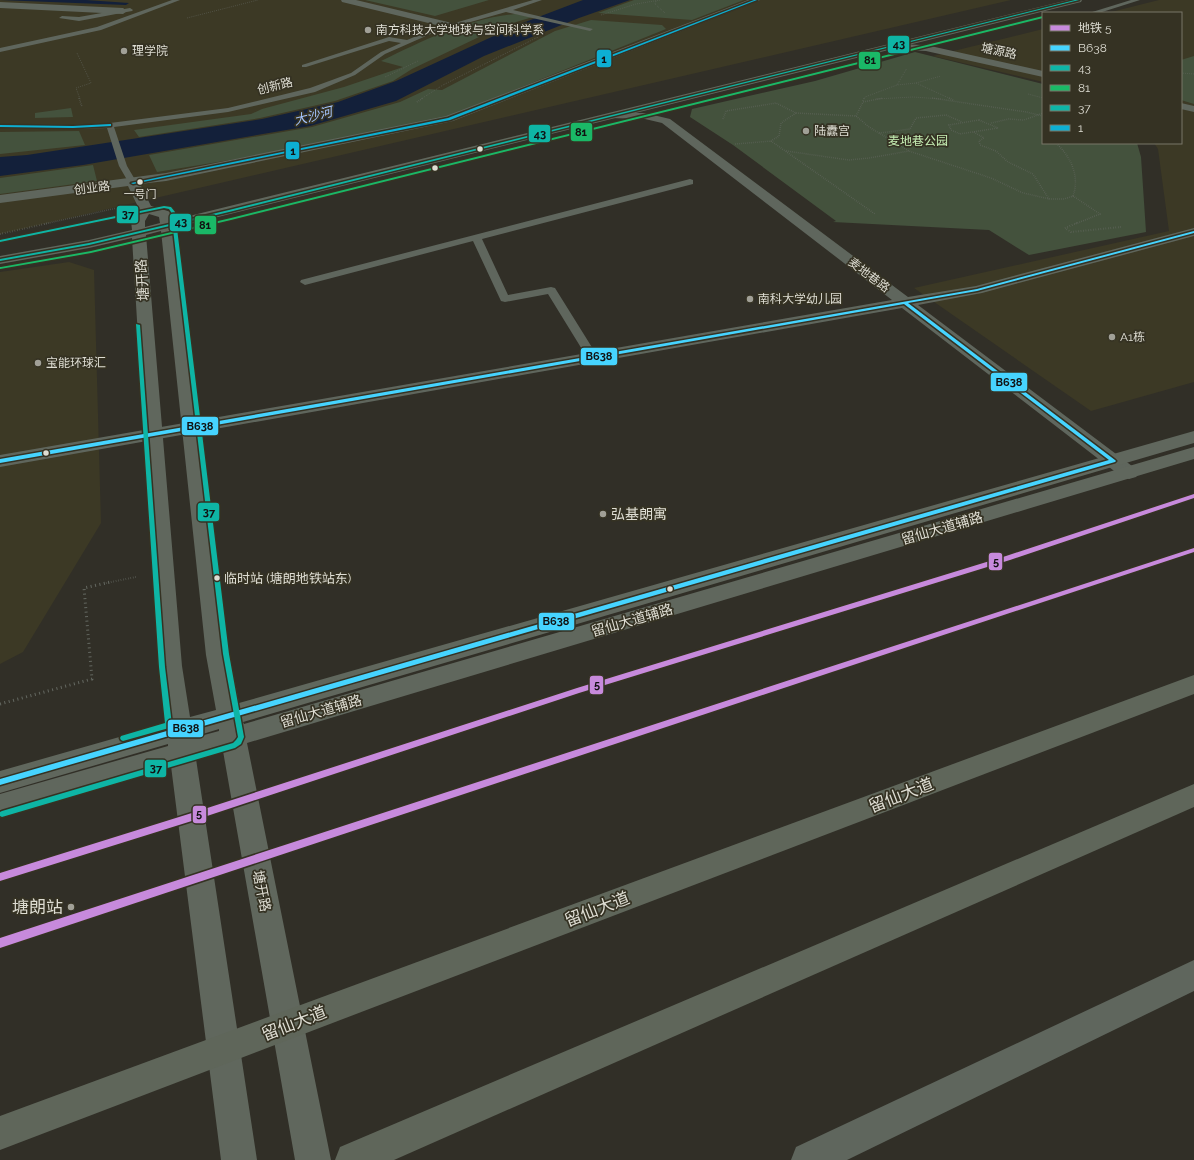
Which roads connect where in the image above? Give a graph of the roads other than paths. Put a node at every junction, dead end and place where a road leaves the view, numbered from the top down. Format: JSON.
{"nodes":[{"id":1,"x":345,"y":0,"type":"edge"},
{"id":2,"x":539,"y":0,"type":"edge"},
{"id":3,"x":756,"y":0,"type":"edge"},
{"id":4,"x":1054,"y":0,"type":"edge"},
{"id":5,"x":1078,"y":0,"type":"edge"},
{"id":6,"x":1137,"y":0,"type":"edge"},
{"id":7,"x":176,"y":1,"type":"edge"},
{"id":8,"x":0,"y":5,"type":"edge"},
{"id":9,"x":127,"y":10,"type":"junction"},
{"id":10,"x":506,"y":10,"type":"junction"},
{"id":11,"x":1095,"y":12,"type":"edge"},
{"id":12,"x":142,"y":13,"type":"junction"},
{"id":13,"x":108,"y":14,"type":"junction"},
{"id":14,"x":62,"y":18,"type":"dead end"},
{"id":15,"x":117,"y":23,"type":"junction"},
{"id":16,"x":449,"y":25,"type":"junction"},
{"id":17,"x":590,"y":29,"type":"dead end"},
{"id":18,"x":407,"y":42,"type":"junction"},
{"id":19,"x":922,"y":44,"type":"junction"},
{"id":20,"x":0,"y":50,"type":"edge"},
{"id":21,"x":304,"y":66,"type":"dead end"},
{"id":22,"x":1042,"y":74,"type":"edge"},
{"id":23,"x":671,"y":101,"type":"junction"},
{"id":24,"x":1182,"y":106,"type":"edge"},
{"id":25,"x":1194,"y":109,"type":"edge"},
{"id":26,"x":614,"y":116,"type":"junction"},
{"id":27,"x":666,"y":121,"type":"junction"},
{"id":28,"x":0,"y":126,"type":"edge"},
{"id":29,"x":110,"y":128,"type":"junction"},
{"id":30,"x":690,"y":182,"type":"dead end"},
{"id":31,"x":133,"y":183,"type":"junction"},
{"id":32,"x":0,"y":199,"type":"edge"},
{"id":33,"x":145,"y":208,"type":"junction"},
{"id":34,"x":167,"y":220,"type":"junction"},
{"id":35,"x":138,"y":226,"type":"junction"},
{"id":36,"x":1194,"y":232,"type":"edge"},
{"id":37,"x":476,"y":237,"type":"junction"},
{"id":38,"x":0,"y":249,"type":"edge"},
{"id":39,"x":59,"y":250,"type":"junction"},
{"id":40,"x":0,"y":260,"type":"edge"},
{"id":41,"x":141,"y":260,"type":"junction"},
{"id":42,"x":305,"y":282,"type":"dead end"},
{"id":43,"x":905,"y":303,"type":"junction"},
{"id":44,"x":592,"y":357,"type":"junction"},
{"id":45,"x":191,"y":427,"type":"junction"},
{"id":46,"x":153,"y":434,"type":"junction"},
{"id":47,"x":1194,"y":437,"type":"edge"},
{"id":48,"x":1194,"y":453,"type":"edge"},
{"id":49,"x":0,"y":461,"type":"edge"},
{"id":50,"x":1121,"y":467,"type":"junction"},
{"id":51,"x":1194,"y":684,"type":"edge"},
{"id":52,"x":231,"y":727,"type":"junction"},
{"id":53,"x":180,"y":742,"type":"junction"},
{"id":54,"x":0,"y":782,"type":"edge"},
{"id":55,"x":1194,"y":794,"type":"edge"},
{"id":56,"x":0,"y":806,"type":"edge"},
{"id":57,"x":1194,"y":975,"type":"edge"},
{"id":58,"x":288,"y":1025,"type":"junction"},
{"id":59,"x":224,"y":1050,"type":"junction"},
{"id":60,"x":0,"y":1133,"type":"edge"},
{"id":61,"x":239,"y":1160,"type":"edge"},
{"id":62,"x":313,"y":1160,"type":"edge"},
{"id":63,"x":353,"y":1160,"type":"edge"},
{"id":64,"x":809,"y":1160,"type":"edge"}],
"edges":[{"from":1,"to":16,"type":"street"},
{"from":2,"to":10,"type":"lane","name":"创新路"},
{"from":3,"to":31,"type":"street","name":"创业路"},
{"from":4,"to":34,"type":"main road"},
{"from":5,"to":19,"type":"main road"},
{"from":6,"to":11,"type":"lane"},
{"from":7,"to":9,"type":"lane"},
{"from":7,"to":12,"type":"lane"},
{"from":8,"to":9,"type":"street"},
{"from":9,"to":12,"type":"lane"},
{"from":9,"to":13,"type":"lane"},
{"from":10,"to":16,"type":"lane","name":"创新路"},
{"from":10,"to":17,"type":"lane"},
{"from":12,"to":15,"type":"lane"},
{"from":13,"to":14,"type":"lane"},
{"from":13,"to":15,"type":"lane"},
{"from":15,"to":20,"type":"lane"},
{"from":16,"to":18,"type":"lane","name":"创新路"},
{"from":18,"to":21,"type":"lane"},
{"from":18,"to":29,"type":"lane","name":"创新路"},
{"from":19,"to":22,"type":"street","name":"塘源路"},
{"from":19,"to":23,"type":"main road"},
{"from":23,"to":26,"type":"main road"},
{"from":23,"to":27,"type":"street"},
{"from":24,"to":25,"type":"street"},
{"from":26,"to":27,"type":"street","name":"麦地巷路"},
{"from":26,"to":34,"type":"main road"},
{"from":27,"to":43,"type":"street","name":"麦地巷路"},
{"from":28,"to":29,"type":"lane","name":"创新路"},
{"from":29,"to":31,"type":"lane"},
{"from":30,"to":37,"type":"lane"},
{"from":31,"to":32,"type":"street","name":"创业路"},
{"from":31,"to":33,"type":"street"},
{"from":33,"to":34,"type":"main road"},
{"from":33,"to":35,"type":"main road"},
{"from":34,"to":35,"type":"main road"},
{"from":34,"to":45,"type":"main road","name":"塘开路"},
{"from":35,"to":38,"type":"main road"},
{"from":35,"to":39,"type":"main road"},
{"from":35,"to":41,"type":"main road","name":"塘开路"},
{"from":36,"to":43,"type":"street"},
{"from":37,"to":42,"type":"lane"},
{"from":37,"to":44,"type":"lane"},
{"from":39,"to":40,"type":"main road"},
{"from":39,"to":41,"type":"main road"},
{"from":41,"to":46,"type":"main road","name":"塘开路"},
{"from":43,"to":44,"type":"street"},
{"from":43,"to":50,"type":"street","name":"麦地巷路"},
{"from":44,"to":45,"type":"street"},
{"from":45,"to":46,"type":"street"},
{"from":45,"to":52,"type":"main road","name":"塘开路"},
{"from":46,"to":49,"type":"street"},
{"from":46,"to":53,"type":"main road","name":"塘开路"},
{"from":47,"to":50,"type":"main road","name":"留仙大道辅路"},
{"from":48,"to":50,"type":"main road","name":"留仙大道辅路"},
{"from":50,"to":52,"type":"main road","name":"留仙大道辅路"},
{"from":51,"to":58,"type":"main road","name":"留仙大道"},
{"from":52,"to":53,"type":"main road","name":"留仙大道辅路"},
{"from":52,"to":58,"type":"main road","name":"塘开路"},
{"from":53,"to":54,"type":"main road","name":"留仙大道辅路"},
{"from":53,"to":56,"type":"main road","name":"留仙大道辅路"},
{"from":53,"to":59,"type":"main road","name":"塘开路"},
{"from":55,"to":63,"type":"main road"},
{"from":57,"to":64,"type":"street"},
{"from":58,"to":59,"type":"main road","name":"留仙大道"},
{"from":58,"to":62,"type":"main road","name":"塘开路"},
{"from":59,"to":60,"type":"main road","name":"留仙大道"},
{"from":59,"to":61,"type":"main road","name":"塘开路"}]}
